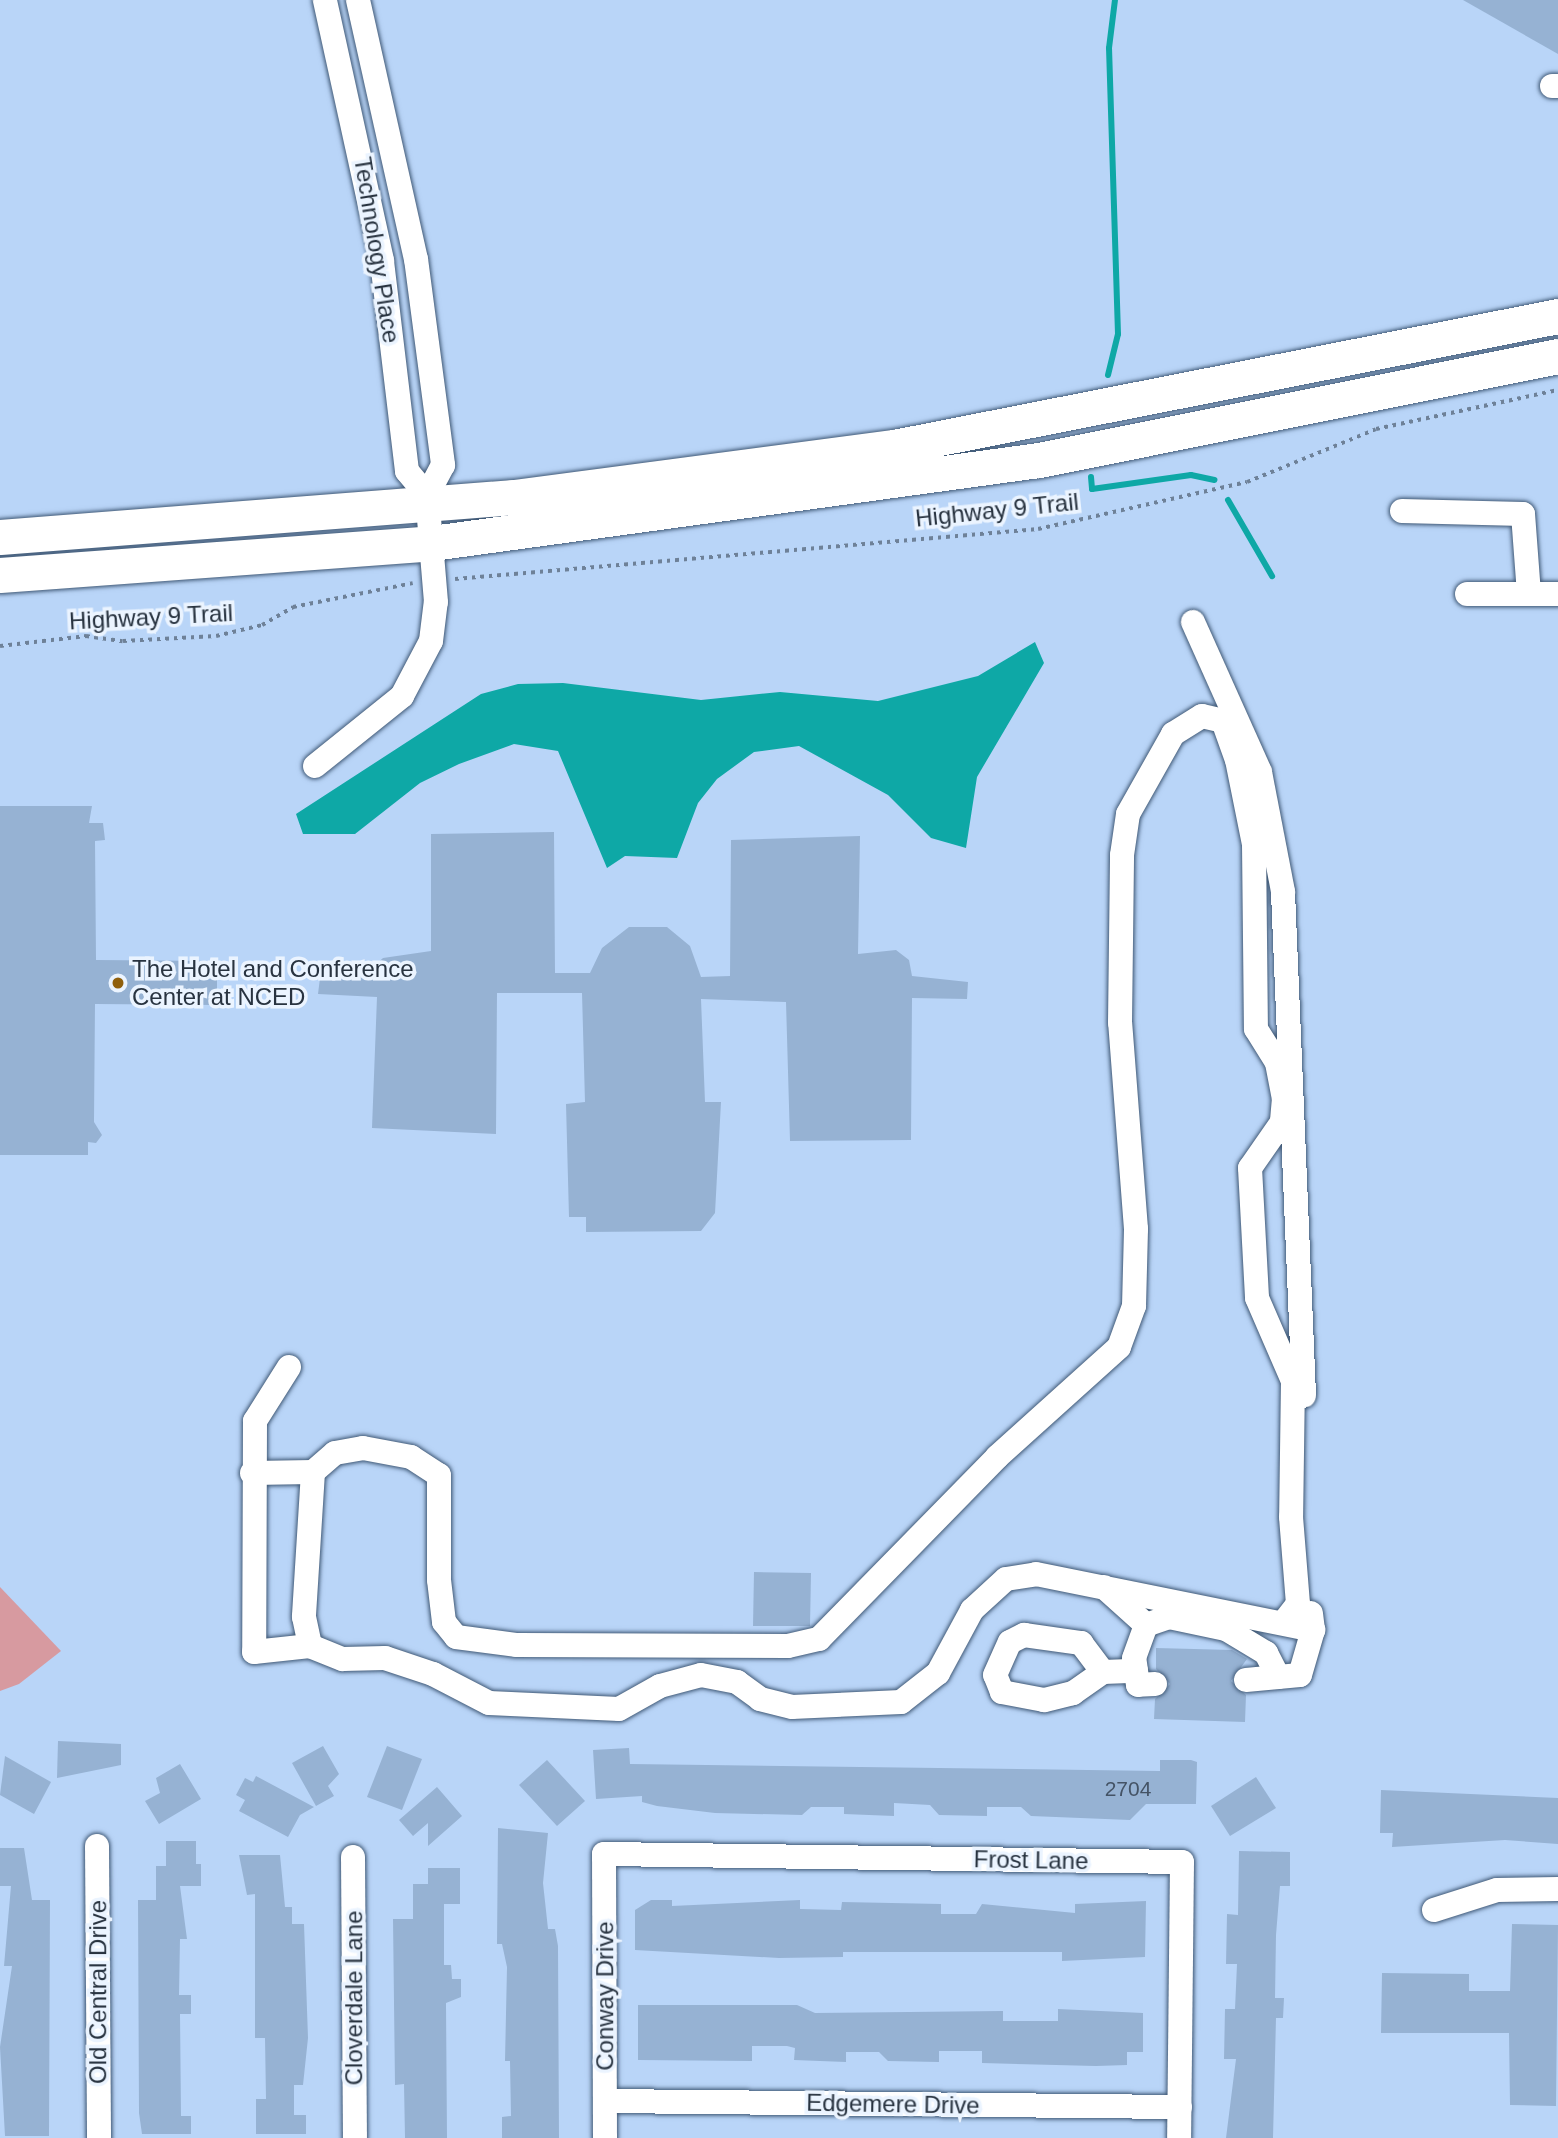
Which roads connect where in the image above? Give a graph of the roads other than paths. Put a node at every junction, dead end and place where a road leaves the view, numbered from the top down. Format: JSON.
{"nodes":[{"id":1,"x":325,"y":0,"type":"edge"},
{"id":2,"x":358,"y":0,"type":"edge"},
{"id":3,"x":385,"y":114,"type":"junction"},
{"id":4,"x":354,"y":122,"type":"junction"},
{"id":5,"x":1558,"y":316,"type":"edge"},
{"id":6,"x":1558,"y":356,"type":"edge"},
{"id":7,"x":428,"y":500,"type":"junction"},
{"id":8,"x":1402,"y":511,"type":"dead end"},
{"id":9,"x":0,"y":537,"type":"edge"},
{"id":10,"x":432,"y":543,"type":"junction"},
{"id":11,"x":0,"y":575,"type":"edge"},
{"id":12,"x":1467,"y":594,"type":"dead end"},
{"id":13,"x":1529,"y":594,"type":"junction"},
{"id":14,"x":1558,"y":594,"type":"edge"},
{"id":15,"x":1193,"y":622,"type":"dead end"},
{"id":16,"x":315,"y":766,"type":"dead end"},
{"id":17,"x":289,"y":1367,"type":"dead end"},
{"id":18,"x":313,"y":1472,"type":"junction"},
{"id":19,"x":253,"y":1473,"type":"junction"},
{"id":20,"x":1104,"y":1587,"type":"junction"},
{"id":21,"x":1283,"y":1623,"type":"junction"},
{"id":22,"x":1146,"y":1625,"type":"junction"},
{"id":23,"x":1313,"y":1630,"type":"junction"},
{"id":24,"x":310,"y":1646,"type":"junction"},
{"id":25,"x":1102,"y":1672,"type":"dead end"},
{"id":26,"x":1278,"y":1677,"type":"junction"},
{"id":27,"x":1246,"y":1680,"type":"dead end"},
{"id":28,"x":97,"y":1846,"type":"dead end"},
{"id":29,"x":604,"y":1854,"type":"joint"},
{"id":30,"x":353,"y":1857,"type":"dead end"},
{"id":31,"x":1558,"y":1889,"type":"edge"},
{"id":32,"x":1434,"y":1910,"type":"dead end"},
{"id":33,"x":606,"y":2101,"type":"junction"},
{"id":34,"x":1180,"y":2107,"type":"junction"},
{"id":35,"x":99,"y":2138,"type":"edge"},
{"id":36,"x":355,"y":2138,"type":"edge"},
{"id":37,"x":605,"y":2138,"type":"edge"},
{"id":38,"x":1179,"y":2138,"type":"edge"}],
"edges":[{"from":1,"to":4,"type":"street","name":"Technology Place"},
{"from":2,"to":3,"type":"street","name":"Technology Place"},
{"from":3,"to":4,"type":"street"},
{"from":3,"to":7,"type":"street","name":"Technology Place"},
{"from":4,"to":7,"type":"street","name":"Technology Place"},
{"from":5,"to":7,"type":"highway"},
{"from":6,"to":10,"type":"highway"},
{"from":7,"to":9,"type":"highway"},
{"from":7,"to":10,"type":"street"},
{"from":8,"to":13,"type":"street"},
{"from":10,"to":11,"type":"highway"},
{"from":10,"to":16,"type":"street"},
{"from":12,"to":13,"type":"street"},
{"from":13,"to":14,"type":"street"},
{"from":15,"to":23,"type":"street"},
{"from":17,"to":19,"type":"street"},
{"from":18,"to":19,"type":"street"},
{"from":18,"to":21,"type":"street"},
{"from":18,"to":24,"type":"street"},
{"from":19,"to":24,"type":"street"},
{"from":20,"to":21,"type":"street"},
{"from":20,"to":22,"type":"street"},
{"from":20,"to":24,"type":"street"},
{"from":21,"to":23,"type":"street"},
{"from":22,"to":25,"type":"street"},
{"from":22,"to":26,"type":"street"},
{"from":23,"to":26,"type":"street"},
{"from":26,"to":27,"type":"street"},
{"from":28,"to":35,"type":"street","name":"Old Central Drive"},
{"from":29,"to":33,"type":"street","name":"Conway Drive"},
{"from":29,"to":34,"type":"street","name":"Frost Lane"},
{"from":30,"to":36,"type":"street","name":"Cloverdale Lane"},
{"from":31,"to":32,"type":"street"},
{"from":33,"to":34,"type":"street","name":"Edgemere Drive"},
{"from":33,"to":37,"type":"street","name":"Conway Drive"},
{"from":34,"to":38,"type":"street","name":"Frost Lane"}]}
